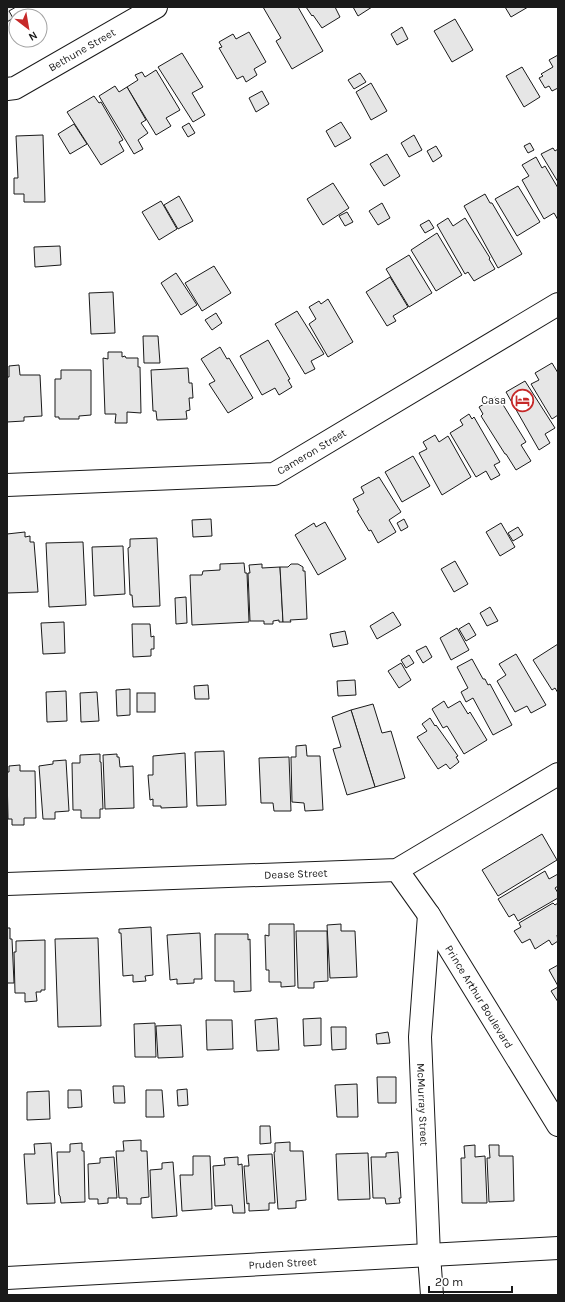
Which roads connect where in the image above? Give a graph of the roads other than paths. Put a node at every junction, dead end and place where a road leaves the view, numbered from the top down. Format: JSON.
{"nodes":[{"id":1,"x":156,"y":7,"type":"edge"},
{"id":2,"x":7,"y":88,"type":"edge"},
{"id":3,"x":558,"y":304,"type":"edge"},
{"id":4,"x":7,"y":485,"type":"edge"},
{"id":5,"x":558,"y":774,"type":"edge"},
{"id":6,"x":397,"y":870,"type":"junction"},
{"id":7,"x":7,"y":884,"type":"edge"},
{"id":8,"x":429,"y":915,"type":"junction"},
{"id":9,"x":558,"y":1125,"type":"edge"},
{"id":10,"x":558,"y":1248,"type":"edge"},
{"id":11,"x":429,"y":1254,"type":"junction"},
{"id":12,"x":7,"y":1278,"type":"edge"},
{"id":13,"x":432,"y":1295,"type":"edge"}],
"edges":[{"from":1,"to":2,"type":"street","name":"Bethune Street"},
{"from":3,"to":4,"type":"street","name":"Cameron Street"},
{"from":5,"to":6,"type":"street","name":"Dease Street"},
{"from":6,"to":7,"type":"street","name":"Dease Street"},
{"from":6,"to":8,"type":"street","name":"Prince Arthur Boulevard"},
{"from":8,"to":9,"type":"street","name":"Prince Arthur Boulevard"},
{"from":8,"to":11,"type":"street","name":"McMurray Street"},
{"from":10,"to":11,"type":"street","name":"Pruden Street"},
{"from":11,"to":12,"type":"street","name":"Pruden Street"},
{"from":11,"to":13,"type":"street","name":"McMurray Street"}]}
